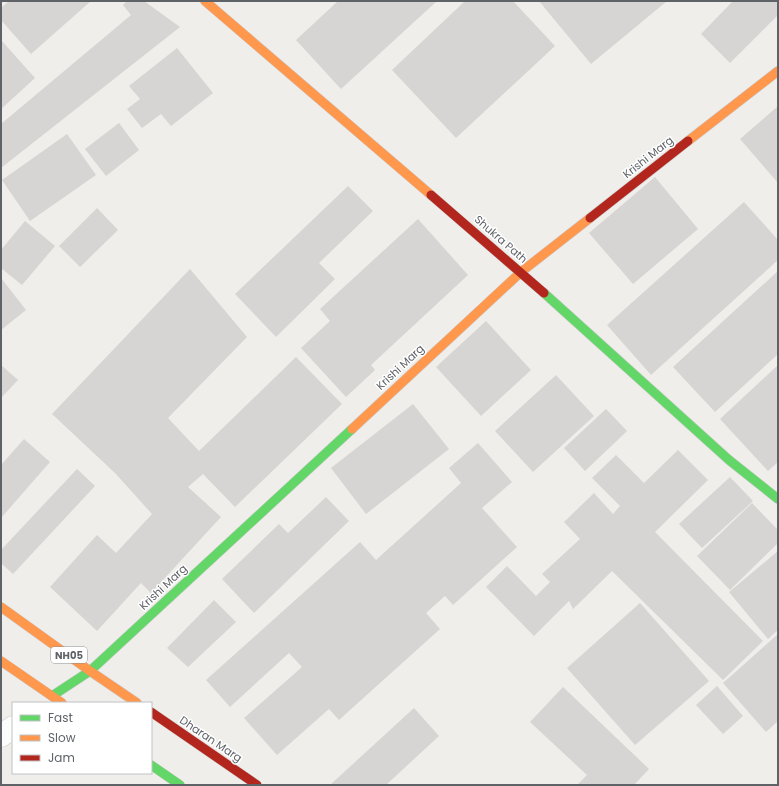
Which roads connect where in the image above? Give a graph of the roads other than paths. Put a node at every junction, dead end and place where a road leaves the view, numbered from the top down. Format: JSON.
{"nodes":[{"id":1,"x":205,"y":1,"type":"edge"},
{"id":2,"x":778,"y":71,"type":"edge"},
{"id":3,"x":521,"y":272,"type":"junction"},
{"id":4,"x":778,"y":499,"type":"edge"},
{"id":5,"x":1,"y":607,"type":"edge"},
{"id":6,"x":1,"y":662,"type":"edge"},
{"id":7,"x":90,"y":671,"type":"junction"},
{"id":8,"x":52,"y":701,"type":"edge"},
{"id":9,"x":136,"y":702,"type":"edge"},
{"id":10,"x":152,"y":713,"type":"edge"},
{"id":11,"x":12,"y":728,"type":"edge"},
{"id":12,"x":1,"y":736,"type":"edge"},
{"id":13,"x":152,"y":766,"type":"edge"},
{"id":14,"x":180,"y":785,"type":"edge"},
{"id":15,"x":257,"y":785,"type":"edge"}],
"edges":[{"from":1,"to":3,"type":"street","name":"Shukra Path"},
{"from":2,"to":3,"type":"street","name":"Krishi Marg"},
{"from":3,"to":4,"type":"street","name":"Shukra Path"},
{"from":3,"to":7,"type":"street","name":"Krishi Marg"},
{"from":5,"to":7,"type":"street","number":"NH05"},
{"from":6,"to":8,"type":"street"},
{"from":7,"to":8,"type":"street","name":"Krishi Marg"},
{"from":7,"to":9,"type":"street","number":"NH05"},
{"from":10,"to":15,"type":"street","name":"Dharan Marg"},
{"from":11,"to":12,"type":"street"},
{"from":13,"to":14,"type":"street"}]}
